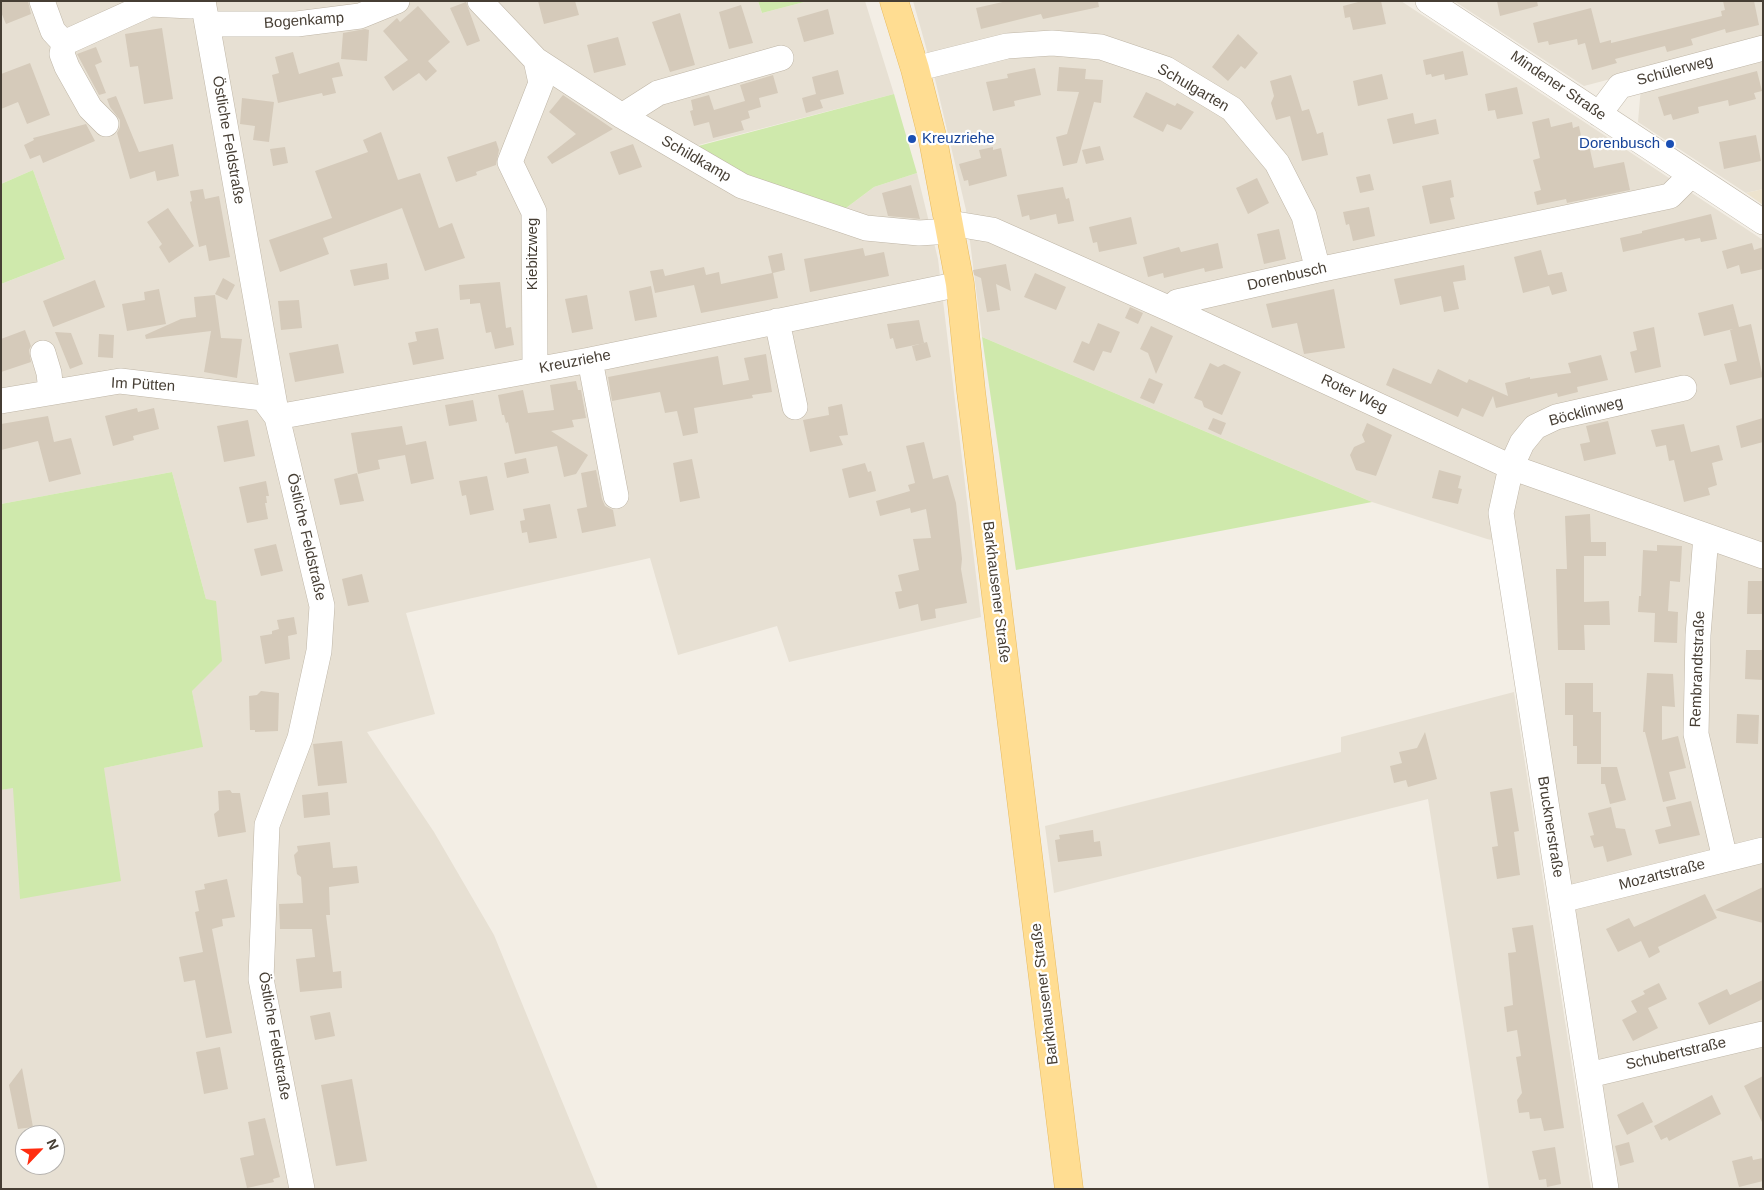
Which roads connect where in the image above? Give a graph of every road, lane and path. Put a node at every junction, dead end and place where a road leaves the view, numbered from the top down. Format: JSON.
{"nodes":[{"id":1,"x":42,"y":1,"type":"edge"},
{"id":2,"x":397,"y":1,"type":"edge"},
{"id":3,"x":480,"y":1,"type":"edge"},
{"id":4,"x":894,"y":1,"type":"edge"},
{"id":5,"x":1428,"y":1,"type":"edge"},
{"id":6,"x":204,"y":10,"type":"edge"},
{"id":7,"x":64,"y":43,"type":"junction"},
{"id":8,"x":1763,"y":48,"type":"edge"},
{"id":9,"x":781,"y":58,"type":"dead end"},
{"id":10,"x":536,"y":60,"type":"junction"},
{"id":11,"x":915,"y":70,"type":"junction"},
{"id":12,"x":1600,"y":114,"type":"junction"},
{"id":13,"x":622,"y":116,"type":"junction"},
{"id":14,"x":106,"y":124,"type":"dead end"},
{"id":15,"x":1691,"y":175,"type":"junction"},
{"id":16,"x":1763,"y":222,"type":"edge"},
{"id":17,"x":951,"y":227,"type":"junction"},
{"id":18,"x":1318,"y":270,"type":"junction"},
{"id":19,"x":960,"y":284,"type":"junction"},
{"id":20,"x":1170,"y":309,"type":"junction"},
{"id":21,"x":776,"y":322,"type":"junction"},
{"id":22,"x":43,"y":353,"type":"dead end"},
{"id":23,"x":590,"y":360,"type":"junction"},
{"id":24,"x":534,"y":369,"type":"junction"},
{"id":25,"x":1684,"y":388,"type":"dead end"},
{"id":26,"x":51,"y":392,"type":"junction"},
{"id":27,"x":1,"y":401,"type":"edge"},
{"id":28,"x":795,"y":407,"type":"dead end"},
{"id":29,"x":277,"y":417,"type":"junction"},
{"id":30,"x":1512,"y":466,"type":"junction"},
{"id":31,"x":616,"y":496,"type":"dead end"},
{"id":32,"x":1706,"y":536,"type":"junction"},
{"id":33,"x":1763,"y":556,"type":"edge"},
{"id":34,"x":1763,"y":850,"type":"edge"},
{"id":35,"x":1725,"y":859,"type":"junction"},
{"id":36,"x":1561,"y":900,"type":"junction"},
{"id":37,"x":1763,"y":1034,"type":"edge"},
{"id":38,"x":1589,"y":1075,"type":"junction"},
{"id":39,"x":302,"y":1189,"type":"edge"},
{"id":40,"x":1069,"y":1189,"type":"edge"},
{"id":41,"x":1606,"y":1189,"type":"edge"}],
"edges":[{"from":1,"to":7,"type":"street"},
{"from":2,"to":6,"type":"street","name":"Bogenkamp"},
{"from":3,"to":10,"type":"street","name":"Schildkamp"},
{"from":4,"to":11,"type":"main road","name":"Barkhausener Straße"},
{"from":5,"to":12,"type":"street","name":"Mindener Straße"},
{"from":6,"to":7,"type":"street","name":"Bogenkamp"},
{"from":6,"to":29,"type":"street","name":"Östliche Feldstraße"},
{"from":7,"to":14,"type":"street"},
{"from":8,"to":12,"type":"street","name":"Schülerweg"},
{"from":9,"to":13,"type":"street"},
{"from":10,"to":13,"type":"street","name":"Schildkamp"},
{"from":10,"to":24,"type":"street","name":"Kiebitzweg"},
{"from":11,"to":17,"type":"main road","name":"Barkhausener Straße"},
{"from":11,"to":18,"type":"street","name":"Schulgarten"},
{"from":12,"to":15,"type":"street","name":"Mindener Straße"},
{"from":13,"to":17,"type":"street","name":"Schildkamp"},
{"from":15,"to":16,"type":"street","name":"Mindener Straße"},
{"from":15,"to":18,"type":"street","name":"Dorenbusch"},
{"from":17,"to":19,"type":"main road","name":"Barkhausener Straße"},
{"from":17,"to":20,"type":"street","name":"Roter Weg"},
{"from":18,"to":20,"type":"street","name":"Dorenbusch"},
{"from":19,"to":21,"type":"street","name":"Kreuzriehe"},
{"from":19,"to":40,"type":"main road","name":"Barkhausener Straße"},
{"from":20,"to":30,"type":"street","name":"Roter Weg"},
{"from":21,"to":23,"type":"street","name":"Kreuzriehe"},
{"from":21,"to":28,"type":"street"},
{"from":22,"to":26,"type":"street"},
{"from":23,"to":24,"type":"street","name":"Kreuzriehe"},
{"from":23,"to":31,"type":"street"},
{"from":24,"to":29,"type":"street","name":"Kreuzriehe"},
{"from":25,"to":30,"type":"street","name":"Böcklinweg"},
{"from":26,"to":27,"type":"street","name":"Im Pütten"},
{"from":26,"to":29,"type":"street","name":"Im Pütten"},
{"from":29,"to":39,"type":"street","name":"Östliche Feldstraße"},
{"from":30,"to":32,"type":"street","name":"Roter Weg"},
{"from":30,"to":36,"type":"street","name":"Brucknerstraße"},
{"from":32,"to":33,"type":"street","name":"Roter Weg"},
{"from":32,"to":35,"type":"street","name":"Rembrandtstraße"},
{"from":34,"to":35,"type":"street","name":"Mozartstraße"},
{"from":35,"to":36,"type":"street","name":"Mozartstraße"},
{"from":36,"to":38,"type":"street","name":"Brucknerstraße"},
{"from":37,"to":38,"type":"street","name":"Schubertstraße"},
{"from":38,"to":41,"type":"street","name":"Brucknerstraße"}]}
